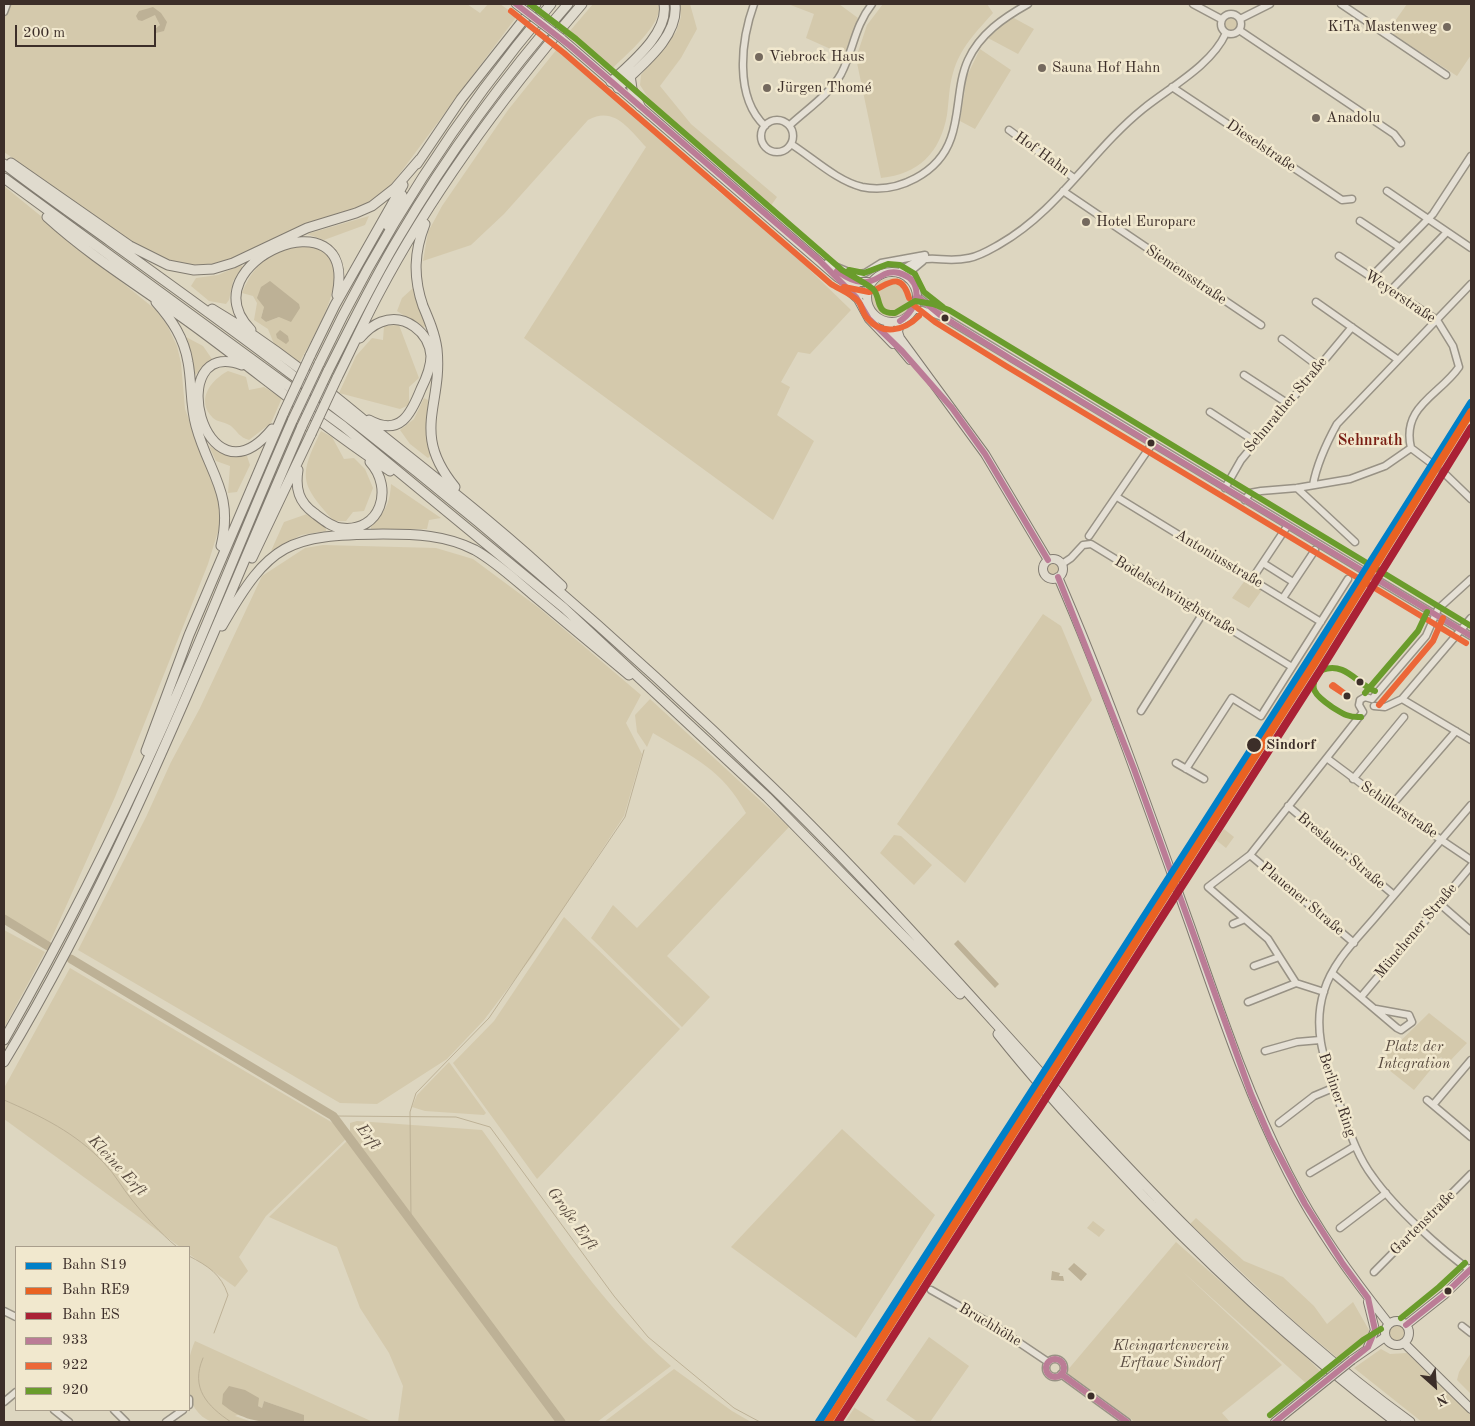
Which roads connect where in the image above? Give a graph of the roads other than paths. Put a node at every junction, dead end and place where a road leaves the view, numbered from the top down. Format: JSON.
{"nodes":[{"id":1,"x":8,"y":4,"type":"edge"},
{"id":2,"x":516,"y":4,"type":"edge"},
{"id":3,"x":536,"y":4,"type":"edge"},
{"id":4,"x":551,"y":4,"type":"edge"},
{"id":5,"x":568,"y":4,"type":"edge"},
{"id":6,"x":582,"y":4,"type":"edge"},
{"id":7,"x":664,"y":4,"type":"edge"},
{"id":8,"x":675,"y":4,"type":"edge"},
{"id":9,"x":754,"y":4,"type":"edge"},
{"id":10,"x":872,"y":4,"type":"edge"},
{"id":11,"x":1028,"y":4,"type":"edge"},
{"id":12,"x":1193,"y":4,"type":"edge"},
{"id":13,"x":1270,"y":4,"type":"edge"},
{"id":14,"x":1341,"y":4,"type":"edge"},
{"id":15,"x":1351,"y":7,"type":"edge"},
{"id":16,"x":4,"y":12,"type":"edge"},
{"id":17,"x":1240,"y":18,"type":"junction"},
{"id":18,"x":1221,"y":19,"type":"junction"},
{"id":19,"x":1239,"y":30,"type":"junction"},
{"id":20,"x":1226,"y":33,"type":"junction"},
{"id":21,"x":630,"y":75,"type":"junction"},
{"id":22,"x":1446,"y":75,"type":"dead end"},
{"id":23,"x":615,"y":85,"type":"junction"},
{"id":24,"x":1172,"y":87,"type":"junction"},
{"id":25,"x":640,"y":106,"type":"junction"},
{"id":26,"x":790,"y":125,"type":"junction"},
{"id":27,"x":765,"y":126,"type":"junction"},
{"id":28,"x":1009,"y":130,"type":"dead end"},
{"id":29,"x":1401,"y":143,"type":"dead end"},
{"id":30,"x":791,"y":144,"type":"junction"},
{"id":31,"x":1471,"y":156,"type":"edge"},
{"id":32,"x":4,"y":158,"type":"edge"},
{"id":33,"x":420,"y":159,"type":"junction"},
{"id":34,"x":4,"y":164,"type":"edge"},
{"id":35,"x":1074,"y":178,"type":"junction"},
{"id":36,"x":6,"y":180,"type":"edge"},
{"id":37,"x":1063,"y":191,"type":"junction"},
{"id":38,"x":1387,"y":191,"type":"dead end"},
{"id":39,"x":1352,"y":199,"type":"dead end"},
{"id":40,"x":431,"y":208,"type":"junction"},
{"id":41,"x":1428,"y":218,"type":"junction"},
{"id":42,"x":1360,"y":221,"type":"dead end"},
{"id":43,"x":1447,"y":232,"type":"junction"},
{"id":44,"x":383,"y":242,"type":"junction"},
{"id":45,"x":1399,"y":247,"type":"junction"},
{"id":46,"x":1471,"y":248,"type":"edge"},
{"id":47,"x":1339,"y":256,"type":"dead end"},
{"id":48,"x":943,"y":258,"type":"junction"},
{"id":49,"x":823,"y":262,"type":"junction"},
{"id":50,"x":898,"y":273,"type":"junction"},
{"id":51,"x":837,"y":277,"type":"junction"},
{"id":52,"x":1371,"y":277,"type":"junction"},
{"id":53,"x":908,"y":279,"type":"junction"},
{"id":54,"x":872,"y":282,"type":"junction"},
{"id":55,"x":1471,"y":284,"type":"edge"},
{"id":56,"x":173,"y":286,"type":"junction"},
{"id":57,"x":1391,"y":290,"type":"junction"},
{"id":58,"x":149,"y":295,"type":"junction"},
{"id":59,"x":867,"y":296,"type":"junction"},
{"id":60,"x":917,"y":296,"type":"junction"},
{"id":61,"x":1316,"y":302,"type":"dead end"},
{"id":62,"x":334,"y":305,"type":"junction"},
{"id":63,"x":913,"y":310,"type":"junction"},
{"id":64,"x":940,"y":315,"type":"junction"},
{"id":65,"x":1437,"y":320,"type":"junction"},
{"id":66,"x":900,"y":321,"type":"junction"},
{"id":67,"x":887,"y":322,"type":"junction"},
{"id":68,"x":1261,"y":325,"type":"dead end"},
{"id":69,"x":1352,"y":327,"type":"junction"},
{"id":70,"x":1282,"y":339,"type":"dead end"},
{"id":71,"x":260,"y":340,"type":"junction"},
{"id":72,"x":355,"y":342,"type":"junction"},
{"id":73,"x":902,"y":351,"type":"junction"},
{"id":74,"x":1397,"y":359,"type":"junction"},
{"id":75,"x":1318,"y":366,"type":"junction"},
{"id":76,"x":252,"y":368,"type":"junction"},
{"id":77,"x":1244,"y":375,"type":"dead end"},
{"id":78,"x":1287,"y":403,"type":"junction"},
{"id":79,"x":952,"y":408,"type":"junction"},
{"id":80,"x":1210,"y":412,"type":"dead end"},
{"id":81,"x":358,"y":414,"type":"junction"},
{"id":82,"x":282,"y":416,"type":"junction"},
{"id":83,"x":1256,"y":442,"type":"junction"},
{"id":84,"x":1152,"y":444,"type":"junction"},
{"id":85,"x":1411,"y":448,"type":"junction"},
{"id":86,"x":360,"y":451,"type":"junction"},
{"id":87,"x":300,"y":458,"type":"junction"},
{"id":88,"x":1431,"y":463,"type":"tunnel mouth"},
{"id":89,"x":1442,"y":472,"type":"tunnel mouth"},
{"id":90,"x":1313,"y":485,"type":"junction"},
{"id":91,"x":1225,"y":488,"type":"junction"},
{"id":92,"x":1297,"y":488,"type":"junction"},
{"id":93,"x":1117,"y":496,"type":"junction"},
{"id":94,"x":464,"y":499,"type":"junction"},
{"id":95,"x":1471,"y":499,"type":"edge"},
{"id":96,"x":434,"y":500,"type":"junction"},
{"id":97,"x":1245,"y":500,"type":"junction"},
{"id":98,"x":1286,"y":528,"type":"dead end"},
{"id":99,"x":1089,"y":536,"type":"dead end"},
{"id":100,"x":1355,"y":542,"type":"dead end"},
{"id":101,"x":1315,"y":550,"type":"dead end"},
{"id":102,"x":1048,"y":560,"type":"junction"},
{"id":103,"x":1263,"y":563,"type":"junction"},
{"id":104,"x":1062,"y":564,"type":"junction"},
{"id":105,"x":1364,"y":571,"type":"tunnel mouth"},
{"id":106,"x":214,"y":573,"type":"junction"},
{"id":107,"x":1058,"y":577,"type":"junction"},
{"id":108,"x":1252,"y":579,"type":"junction"},
{"id":109,"x":1348,"y":579,"type":"dead end"},
{"id":110,"x":1376,"y":579,"type":"tunnel mouth"},
{"id":111,"x":1471,"y":580,"type":"edge"},
{"id":112,"x":1294,"y":582,"type":"junction"},
{"id":113,"x":1283,"y":598,"type":"junction"},
{"id":114,"x":1203,"y":613,"type":"junction"},
{"id":115,"x":1435,"y":615,"type":"junction"},
{"id":116,"x":1471,"y":618,"type":"edge"},
{"id":117,"x":1321,"y":622,"type":"junction"},
{"id":118,"x":599,"y":624,"type":"junction"},
{"id":119,"x":1461,"y":630,"type":"junction"},
{"id":120,"x":218,"y":634,"type":"junction"},
{"id":121,"x":1471,"y":636,"type":"edge"},
{"id":122,"x":206,"y":652,"type":"junction"},
{"id":123,"x":1292,"y":667,"type":"junction"},
{"id":124,"x":1368,"y":698,"type":"junction"},
{"id":125,"x":1402,"y":699,"type":"junction"},
{"id":126,"x":1374,"y":706,"type":"junction"},
{"id":127,"x":1361,"y":710,"type":"junction"},
{"id":128,"x":1141,"y":711,"type":"dead end"},
{"id":129,"x":1404,"y":717,"type":"dead end"},
{"id":130,"x":684,"y":718,"type":"junction"},
{"id":131,"x":1456,"y":731,"type":"junction"},
{"id":132,"x":1471,"y":740,"type":"edge"},
{"id":133,"x":1328,"y":759,"type":"junction"},
{"id":134,"x":1176,"y":763,"type":"dead end"},
{"id":135,"x":1186,"y":769,"type":"junction"},
{"id":136,"x":1353,"y":779,"type":"junction"},
{"id":137,"x":1204,"y":780,"type":"dead end"},
{"id":138,"x":129,"y":801,"type":"junction"},
{"id":139,"x":1471,"y":805,"type":"edge"},
{"id":140,"x":1288,"y":806,"type":"junction"},
{"id":141,"x":1391,"y":806,"type":"junction"},
{"id":142,"x":1441,"y":839,"type":"junction"},
{"id":143,"x":1250,"y":855,"type":"junction"},
{"id":144,"x":1471,"y":860,"type":"edge"},
{"id":145,"x":1471,"y":866,"type":"edge"},
{"id":146,"x":1394,"y":895,"type":"junction"},
{"id":147,"x":1440,"y":904,"type":"junction"},
{"id":148,"x":1245,"y":920,"type":"junction"},
{"id":149,"x":1233,"y":924,"type":"dead end"},
{"id":150,"x":1471,"y":930,"type":"edge"},
{"id":151,"x":1354,"y":943,"type":"junction"},
{"id":152,"x":1279,"y":957,"type":"junction"},
{"id":153,"x":1254,"y":966,"type":"dead end"},
{"id":154,"x":1332,"y":973,"type":"junction"},
{"id":155,"x":1296,"y":983,"type":"junction"},
{"id":156,"x":1324,"y":992,"type":"junction"},
{"id":157,"x":1360,"y":997,"type":"junction"},
{"id":158,"x":1248,"y":1002,"type":"dead end"},
{"id":159,"x":1376,"y":1008,"type":"junction"},
{"id":160,"x":4,"y":1040,"type":"edge"},
{"id":161,"x":1320,"y":1040,"type":"junction"},
{"id":162,"x":1265,"y":1051,"type":"dead end"},
{"id":163,"x":1471,"y":1060,"type":"edge"},
{"id":164,"x":4,"y":1062,"type":"edge"},
{"id":165,"x":1333,"y":1088,"type":"junction"},
{"id":166,"x":1427,"y":1100,"type":"dead end"},
{"id":167,"x":1433,"y":1105,"type":"junction"},
{"id":168,"x":1279,"y":1123,"type":"dead end"},
{"id":169,"x":1471,"y":1137,"type":"edge"},
{"id":170,"x":1355,"y":1146,"type":"junction"},
{"id":171,"x":1310,"y":1173,"type":"dead end"},
{"id":172,"x":1471,"y":1174,"type":"edge"},
{"id":173,"x":1386,"y":1192,"type":"junction"},
{"id":174,"x":1340,"y":1228,"type":"dead end"},
{"id":175,"x":1420,"y":1228,"type":"junction"},
{"id":176,"x":1471,"y":1270,"type":"edge"},
{"id":177,"x":1374,"y":1272,"type":"dead end"},
{"id":178,"x":931,"y":1290,"type":"dead end"},
{"id":179,"x":1368,"y":1298,"type":"junction"},
{"id":180,"x":1388,"y":1324,"type":"junction"},
{"id":181,"x":1406,"y":1325,"type":"junction"},
{"id":182,"x":1462,"y":1326,"type":"dead end"},
{"id":183,"x":1471,"y":1334,"type":"edge"},
{"id":184,"x":1385,"y":1337,"type":"junction"},
{"id":185,"x":1404,"y":1342,"type":"junction"},
{"id":186,"x":1368,"y":1347,"type":"junction"},
{"id":187,"x":1048,"y":1362,"type":"junction"},
{"id":188,"x":1061,"y":1374,"type":"junction"},
{"id":189,"x":1471,"y":1410,"type":"edge"},
{"id":190,"x":55,"y":1411,"type":"edge"},
{"id":191,"x":115,"y":1411,"type":"edge"},
{"id":192,"x":179,"y":1411,"type":"edge"},
{"id":193,"x":69,"y":1422,"type":"edge"},
{"id":194,"x":126,"y":1422,"type":"edge"},
{"id":195,"x":166,"y":1422,"type":"edge"},
{"id":196,"x":1127,"y":1422,"type":"edge"},
{"id":197,"x":1275,"y":1422,"type":"edge"},
{"id":198,"x":1396,"y":1422,"type":"edge"},
{"id":199,"x":1410,"y":1422,"type":"edge"}],
"edges":[{"from":1,"to":16,"type":"street"},
{"from":2,"to":23,"type":"main road","bridge":true},
{"from":3,"to":33,"type":"highway"},
{"from":4,"to":44,"type":"highway"},
{"from":5,"to":122,"type":"highway","bridge":true},
{"from":6,"to":40,"type":"highway"},
{"from":7,"to":23,"type":"highway"},
{"from":8,"to":21,"type":"highway"},
{"from":9,"to":27,"type":"street"},
{"from":10,"to":26,"type":"street"},
{"from":11,"to":30,"type":"street"},
{"from":12,"to":18,"type":"street"},
{"from":13,"to":17,"type":"street"},
{"from":14,"to":15,"type":"street"},
{"from":15,"to":22,"type":"street"},
{"from":17,"to":18,"type":"street"},
{"from":17,"to":19,"type":"street"},
{"from":18,"to":20,"type":"street"},
{"from":19,"to":20,"type":"street"},
{"from":19,"to":29,"type":"street"},
{"from":20,"to":24,"type":"street"},
{"from":21,"to":23,"type":"highway"},
{"from":21,"to":25,"type":"highway"},
{"from":23,"to":25,"type":"main road"},
{"from":24,"to":35,"type":"street"},
{"from":24,"to":39,"type":"street","name":"Dieselstraße"},
{"from":25,"to":49,"type":"main road"},
{"from":26,"to":27,"type":"street"},
{"from":26,"to":30,"type":"street"},
{"from":27,"to":30,"type":"street"},
{"from":28,"to":35,"type":"street","name":"Hof Hahn"},
{"from":31,"to":41,"type":"street"},
{"from":32,"to":33,"type":"highway"},
{"from":33,"to":44,"type":"highway"},
{"from":33,"to":62,"type":"highway"},
{"from":34,"to":56,"type":"highway"},
{"from":35,"to":37,"type":"street"},
{"from":36,"to":58,"type":"highway"},
{"from":36,"to":96,"type":"highway"},
{"from":37,"to":48,"type":"street"},
{"from":37,"to":68,"type":"street","name":"Siemensstraße"},
{"from":38,"to":41,"type":"street"},
{"from":40,"to":72,"type":"highway"},
{"from":40,"to":94,"type":"highway"},
{"from":41,"to":43,"type":"street"},
{"from":41,"to":45,"type":"street"},
{"from":42,"to":45,"type":"street"},
{"from":43,"to":46,"type":"street"},
{"from":43,"to":57,"type":"street"},
{"from":44,"to":138,"type":"highway","bridge":true},
{"from":45,"to":52,"type":"street"},
{"from":47,"to":52,"type":"street","name":"Weyerstraße"},
{"from":48,"to":49,"type":"street"},
{"from":48,"to":50,"type":"street"},
{"from":48,"to":53,"type":"street"},
{"from":49,"to":51,"type":"main road"},
{"from":49,"to":54,"type":"main road"},
{"from":50,"to":53,"type":"main road"},
{"from":50,"to":54,"type":"main road"},
{"from":51,"to":59,"type":"main road"},
{"from":51,"to":73,"type":"main road"},
{"from":52,"to":57,"type":"street","name":"Weyerstraße"},
{"from":53,"to":60,"type":"main road"},
{"from":54,"to":59,"type":"main road"},
{"from":55,"to":65,"type":"street"},
{"from":56,"to":71,"type":"highway"},
{"from":56,"to":118,"type":"highway"},
{"from":57,"to":65,"type":"street","name":"Weyerstraße"},
{"from":58,"to":76,"type":"highway"},
{"from":58,"to":106,"type":"highway"},
{"from":59,"to":67,"type":"main road"},
{"from":60,"to":63,"type":"main road"},
{"from":60,"to":64,"type":"street"},
{"from":61,"to":69,"type":"street"},
{"from":62,"to":71,"type":"highway"},
{"from":62,"to":82,"type":"highway","bridge":true},
{"from":63,"to":64,"type":"street"},
{"from":63,"to":66,"type":"main road"},
{"from":64,"to":84,"type":"street"},
{"from":65,"to":74,"type":"street"},
{"from":65,"to":85,"type":"street","name":"Weyerstraße"},
{"from":66,"to":67,"type":"main road"},
{"from":66,"to":79,"type":"main road"},
{"from":67,"to":73,"type":"main road"},
{"from":69,"to":74,"type":"street"},
{"from":69,"to":75,"type":"street","name":"Sehnrather Straße"},
{"from":70,"to":75,"type":"street"},
{"from":71,"to":81,"type":"highway"},
{"from":72,"to":81,"type":"highway"},
{"from":72,"to":87,"type":"highway","bridge":true},
{"from":73,"to":79,"type":"main road"},
{"from":74,"to":90,"type":"street"},
{"from":75,"to":78,"type":"street","name":"Sehnrather Straße"},
{"from":76,"to":82,"type":"highway"},
{"from":76,"to":86,"type":"highway"},
{"from":77,"to":78,"type":"street"},
{"from":78,"to":83,"type":"street","name":"Sehnrather Straße"},
{"from":79,"to":102,"type":"main road"},
{"from":80,"to":83,"type":"street"},
{"from":81,"to":94,"type":"highway"},
{"from":82,"to":106,"type":"highway"},
{"from":83,"to":91,"type":"street","name":"Sehnrather Straße"},
{"from":84,"to":91,"type":"street"},
{"from":84,"to":93,"type":"street"},
{"from":85,"to":88,"type":"street"},
{"from":85,"to":90,"type":"street"},
{"from":86,"to":87,"type":"highway"},
{"from":86,"to":96,"type":"highway"},
{"from":87,"to":120,"type":"highway"},
{"from":89,"to":95,"type":"street"},
{"from":90,"to":92,"type":"street"},
{"from":91,"to":97,"type":"street"},
{"from":92,"to":97,"type":"street"},
{"from":92,"to":100,"type":"street"},
{"from":93,"to":99,"type":"street"},
{"from":93,"to":108,"type":"street","name":"Antoniusstraße"},
{"from":94,"to":118,"type":"highway"},
{"from":96,"to":130,"type":"highway"},
{"from":97,"to":105,"type":"street"},
{"from":98,"to":103,"type":"street"},
{"from":101,"to":112,"type":"street"},
{"from":102,"to":104,"type":"main road"},
{"from":102,"to":107,"type":"main road"},
{"from":103,"to":108,"type":"street"},
{"from":103,"to":112,"type":"street"},
{"from":104,"to":107,"type":"main road"},
{"from":104,"to":114,"type":"street","name":"Bodelschwinghstraße"},
{"from":106,"to":138,"type":"highway"},
{"from":107,"to":179,"type":"main road"},
{"from":108,"to":113,"type":"street","name":"Antoniusstraße"},
{"from":109,"to":117,"type":"street"},
{"from":110,"to":115,"type":"street"},
{"from":111,"to":115,"type":"street"},
{"from":112,"to":113,"type":"street"},
{"from":113,"to":117,"type":"street","name":"Antoniusstraße"},
{"from":114,"to":123,"type":"street","name":"Bodelschwinghstraße"},
{"from":114,"to":128,"type":"street"},
{"from":115,"to":119,"type":"street"},
{"from":115,"to":124,"type":"street"},
{"from":116,"to":119,"type":"street"},
{"from":117,"to":123,"type":"street"},
{"from":118,"to":199,"type":"highway"},
{"from":119,"to":121,"type":"street"},
{"from":119,"to":125,"type":"street"},
{"from":120,"to":122,"type":"highway"},
{"from":120,"to":130,"type":"highway"},
{"from":122,"to":164,"type":"highway"},
{"from":123,"to":135,"type":"street"},
{"from":124,"to":126,"type":"street"},
{"from":124,"to":127,"type":"street"},
{"from":125,"to":126,"type":"street"},
{"from":125,"to":131,"type":"street"},
{"from":126,"to":127,"type":"street"},
{"from":127,"to":133,"type":"street"},
{"from":129,"to":136,"type":"street"},
{"from":130,"to":198,"type":"highway"},
{"from":131,"to":132,"type":"street"},
{"from":131,"to":141,"type":"street"},
{"from":133,"to":136,"type":"street","name":"Schillerstraße"},
{"from":133,"to":140,"type":"street"},
{"from":134,"to":135,"type":"street"},
{"from":135,"to":137,"type":"street"},
{"from":136,"to":141,"type":"street","name":"Schillerstraße"},
{"from":138,"to":160,"type":"highway"},
{"from":139,"to":142,"type":"street","name":"Berliner Ring"},
{"from":140,"to":143,"type":"street"},
{"from":140,"to":146,"type":"street","name":"Breslauer Straße"},
{"from":141,"to":142,"type":"street","name":"Schillerstraße"},
{"from":142,"to":144,"type":"street","name":"Schillerstraße"},
{"from":142,"to":146,"type":"street","name":"Berliner Ring"},
{"from":143,"to":148,"type":"street"},
{"from":143,"to":151,"type":"street","name":"Plauener Straße"},
{"from":145,"to":147,"type":"street","name":"Münchener Straße"},
{"from":146,"to":151,"type":"street","name":"Berliner Ring"},
{"from":147,"to":150,"type":"street"},
{"from":147,"to":157,"type":"street","name":"Münchener Straße"},
{"from":148,"to":149,"type":"street"},
{"from":148,"to":152,"type":"street"},
{"from":151,"to":154,"type":"street","name":"Berliner Ring"},
{"from":152,"to":153,"type":"street"},
{"from":152,"to":155,"type":"street"},
{"from":154,"to":156,"type":"street","name":"Berliner Ring"},
{"from":154,"to":157,"type":"street"},
{"from":155,"to":156,"type":"street"},
{"from":155,"to":158,"type":"street"},
{"from":156,"to":161,"type":"street","name":"Berliner Ring"},
{"from":157,"to":159,"type":"street"},
{"from":159,"to":159,"type":"street"},
{"from":161,"to":162,"type":"street"},
{"from":161,"to":165,"type":"street","name":"Berliner Ring"},
{"from":163,"to":167,"type":"street"},
{"from":165,"to":168,"type":"street"},
{"from":165,"to":170,"type":"street","name":"Berliner Ring"},
{"from":166,"to":167,"type":"street"},
{"from":167,"to":169,"type":"street"},
{"from":170,"to":171,"type":"street"},
{"from":170,"to":173,"type":"street","name":"Berliner Ring"},
{"from":172,"to":175,"type":"street","name":"Gartenstraße"},
{"from":173,"to":174,"type":"street"},
{"from":173,"to":175,"type":"street","name":"Berliner Ring"},
{"from":175,"to":176,"type":"street","name":"Berliner Ring"},
{"from":175,"to":177,"type":"street","name":"Gartenstraße"},
{"from":176,"to":181,"type":"main road"},
{"from":178,"to":187,"type":"street","name":"Bruchhöhe"},
{"from":179,"to":180,"type":"main road"},
{"from":179,"to":186,"type":"main road"},
{"from":180,"to":181,"type":"main road"},
{"from":180,"to":184,"type":"main road"},
{"from":181,"to":185,"type":"main road"},
{"from":182,"to":183,"type":"street"},
{"from":184,"to":185,"type":"main road"},
{"from":184,"to":186,"type":"main road"},
{"from":185,"to":189,"type":"main road"},
{"from":186,"to":197,"type":"main road","bridge":true},
{"from":187,"to":188,"type":"street","name":"Bruchhöhe"},
{"from":187,"to":188,"type":"street","name":"Bruchhöhe"},
{"from":188,"to":196,"type":"street","name":"Bruchhöhe"},
{"from":190,"to":193,"type":"street"},
{"from":191,"to":194,"type":"street"},
{"from":192,"to":195,"type":"street"}]}
